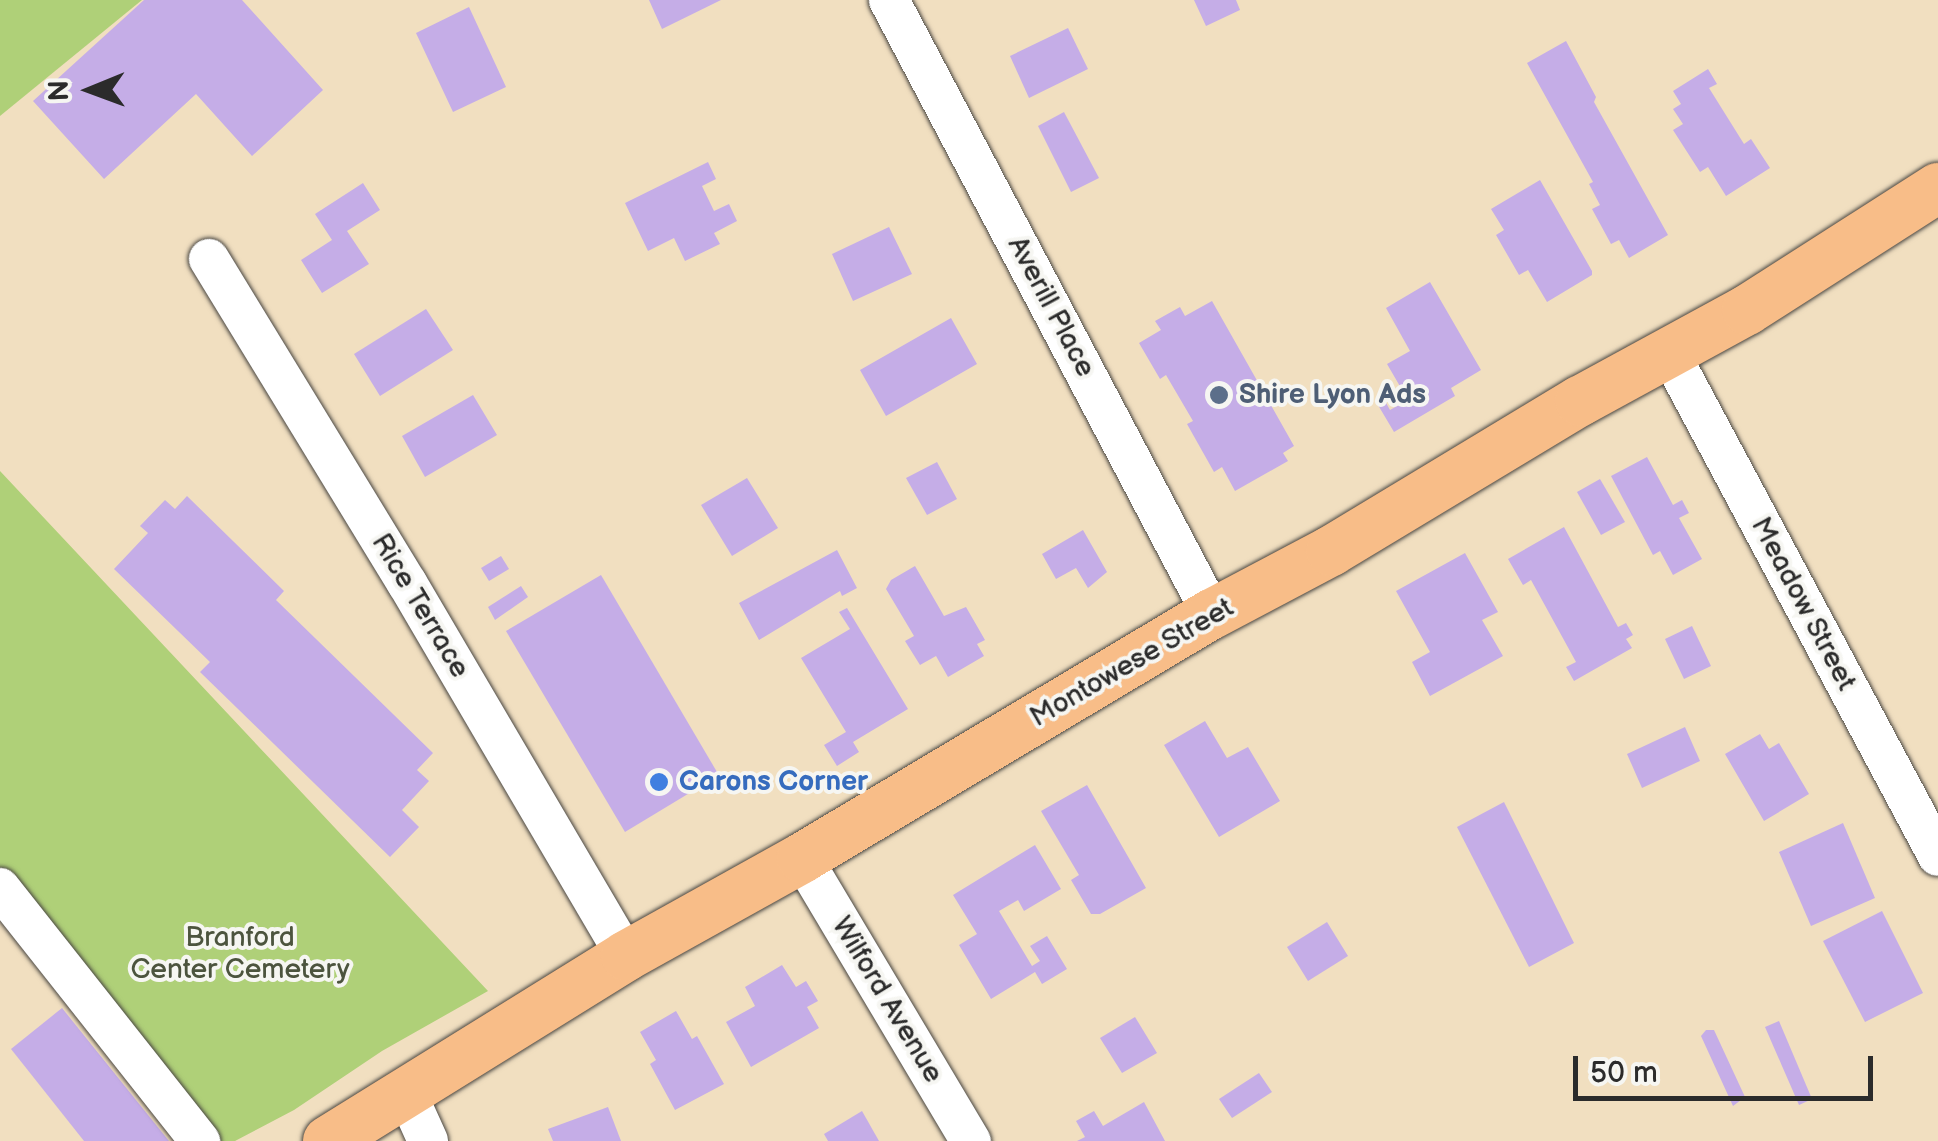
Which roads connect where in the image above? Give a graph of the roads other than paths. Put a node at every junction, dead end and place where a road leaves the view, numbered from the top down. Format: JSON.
{"nodes":[{"id":1,"x":889,"y":0,"type":"edge"},
{"id":2,"x":1938,"y":188,"type":"edge"},
{"id":3,"x":209,"y":259,"type":"dead end"},
{"id":4,"x":1668,"y":352,"type":"junction"},
{"id":5,"x":1212,"y":614,"type":"junction"},
{"id":6,"x":1938,"y":856,"type":"edge"},
{"id":7,"x":802,"y":858,"type":"junction"},
{"id":8,"x":0,"y":888,"type":"edge"},
{"id":9,"x":626,"y":956,"type":"junction"},
{"id":10,"x":405,"y":1090,"type":"junction"},
{"id":11,"x":200,"y":1141,"type":"edge"},
{"id":12,"x":328,"y":1141,"type":"edge"},
{"id":13,"x":428,"y":1141,"type":"edge"},
{"id":14,"x":972,"y":1141,"type":"edge"}],
"edges":[{"from":1,"to":5,"type":"street","name":"Averill Place"},
{"from":2,"to":4,"type":"main road","name":"Montowese Street"},
{"from":3,"to":9,"type":"street","name":"Rice Terrace"},
{"from":4,"to":5,"type":"main road","name":"Montowese Street"},
{"from":4,"to":6,"type":"street","name":"Meadow Street"},
{"from":5,"to":7,"type":"main road","name":"Montowese Street"},
{"from":7,"to":9,"type":"main road","name":"Montowese Street"},
{"from":7,"to":14,"type":"street","name":"Wilford Avenue"},
{"from":8,"to":11,"type":"street"},
{"from":9,"to":10,"type":"main road","name":"Montowese Street"},
{"from":10,"to":12,"type":"main road","name":"Montowese Street"},
{"from":10,"to":13,"type":"street"}]}
